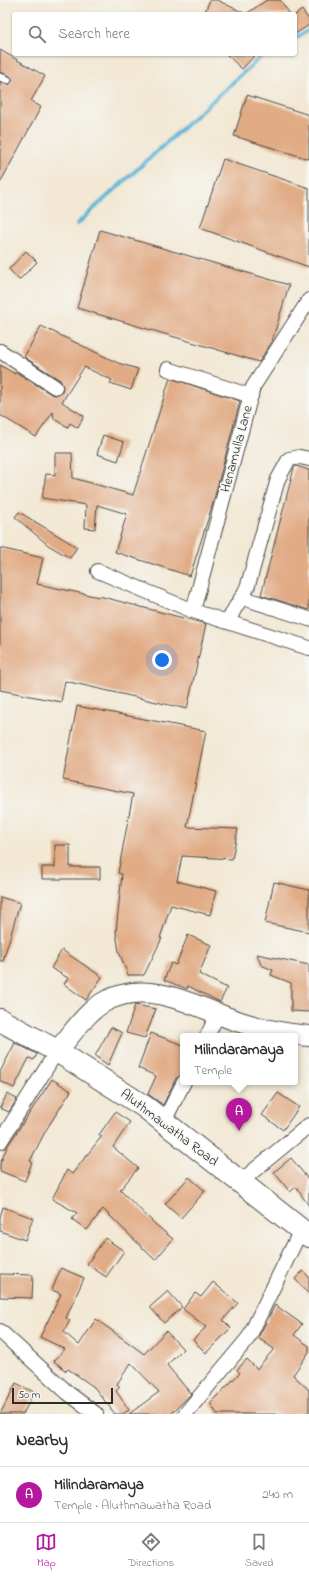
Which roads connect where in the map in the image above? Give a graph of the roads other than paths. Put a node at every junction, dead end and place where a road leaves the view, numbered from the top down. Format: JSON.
{"nodes":[{"id":1,"x":0,"y":77,"type":"edge"},
{"id":2,"x":8,"y":80,"type":"dead end"},
{"id":3,"x":309,"y":300,"type":"edge"},
{"id":4,"x":0,"y":351,"type":"edge"},
{"id":5,"x":168,"y":369,"type":"dead end"},
{"id":6,"x":55,"y":387,"type":"dead end"},
{"id":7,"x":251,"y":396,"type":"junction"},
{"id":8,"x":309,"y":459,"type":"edge"},
{"id":9,"x":98,"y":571,"type":"dead end"},
{"id":10,"x":243,"y":598,"type":"junction"},
{"id":11,"x":193,"y":611,"type":"junction"},
{"id":12,"x":309,"y":619,"type":"edge"},
{"id":13,"x":229,"y":622,"type":"junction"},
{"id":14,"x":309,"y":648,"type":"edge"},
{"id":15,"x":218,"y":1014,"type":"junction"},
{"id":16,"x":0,"y":1020,"type":"edge"},
{"id":17,"x":208,"y":1033,"type":"edge"},
{"id":18,"x":286,"y":1033,"type":"edge"},
{"id":19,"x":298,"y":1035,"type":"edge"},
{"id":20,"x":309,"y":1036,"type":"edge"},
{"id":21,"x":57,"y":1051,"type":"junction"},
{"id":22,"x":182,"y":1085,"type":"edge"},
{"id":23,"x":164,"y":1121,"type":"junction"},
{"id":24,"x":309,"y":1125,"type":"edge"},
{"id":25,"x":0,"y":1142,"type":"edge"},
{"id":26,"x":240,"y":1182,"type":"junction"},
{"id":27,"x":305,"y":1233,"type":"edge"},
{"id":28,"x":0,"y":1331,"type":"edge"},
{"id":29,"x":96,"y":1414,"type":"edge"},
{"id":30,"x":185,"y":1414,"type":"edge"}],
"edges":[{"from":1,"to":2,"type":"lane"},
{"from":3,"to":7,"type":"street","name":"Henamulla Lane"},
{"from":4,"to":6,"type":"street"},
{"from":5,"to":7,"type":"street"},
{"from":7,"to":11,"type":"street","name":"Henamulla Lane"},
{"from":8,"to":10,"type":"street"},
{"from":9,"to":11,"type":"street"},
{"from":10,"to":12,"type":"street"},
{"from":10,"to":13,"type":"street"},
{"from":11,"to":13,"type":"street"},
{"from":13,"to":14,"type":"street"},
{"from":15,"to":17,"type":"street"},
{"from":15,"to":18,"type":"main road"},
{"from":15,"to":21,"type":"main road"},
{"from":16,"to":21,"type":"main road","name":"Aluthmawatha Road"},
{"from":19,"to":20,"type":"main road"},
{"from":21,"to":23,"type":"main road","name":"Aluthmawatha Road"},
{"from":21,"to":25,"type":"street"},
{"from":22,"to":23,"type":"street"},
{"from":23,"to":26,"type":"main road","name":"Aluthmawatha Road"},
{"from":24,"to":26,"type":"street"},
{"from":26,"to":27,"type":"main road","name":"Aluthmawatha Road"},
{"from":27,"to":30,"type":"street"},
{"from":28,"to":29,"type":"street"}]}
